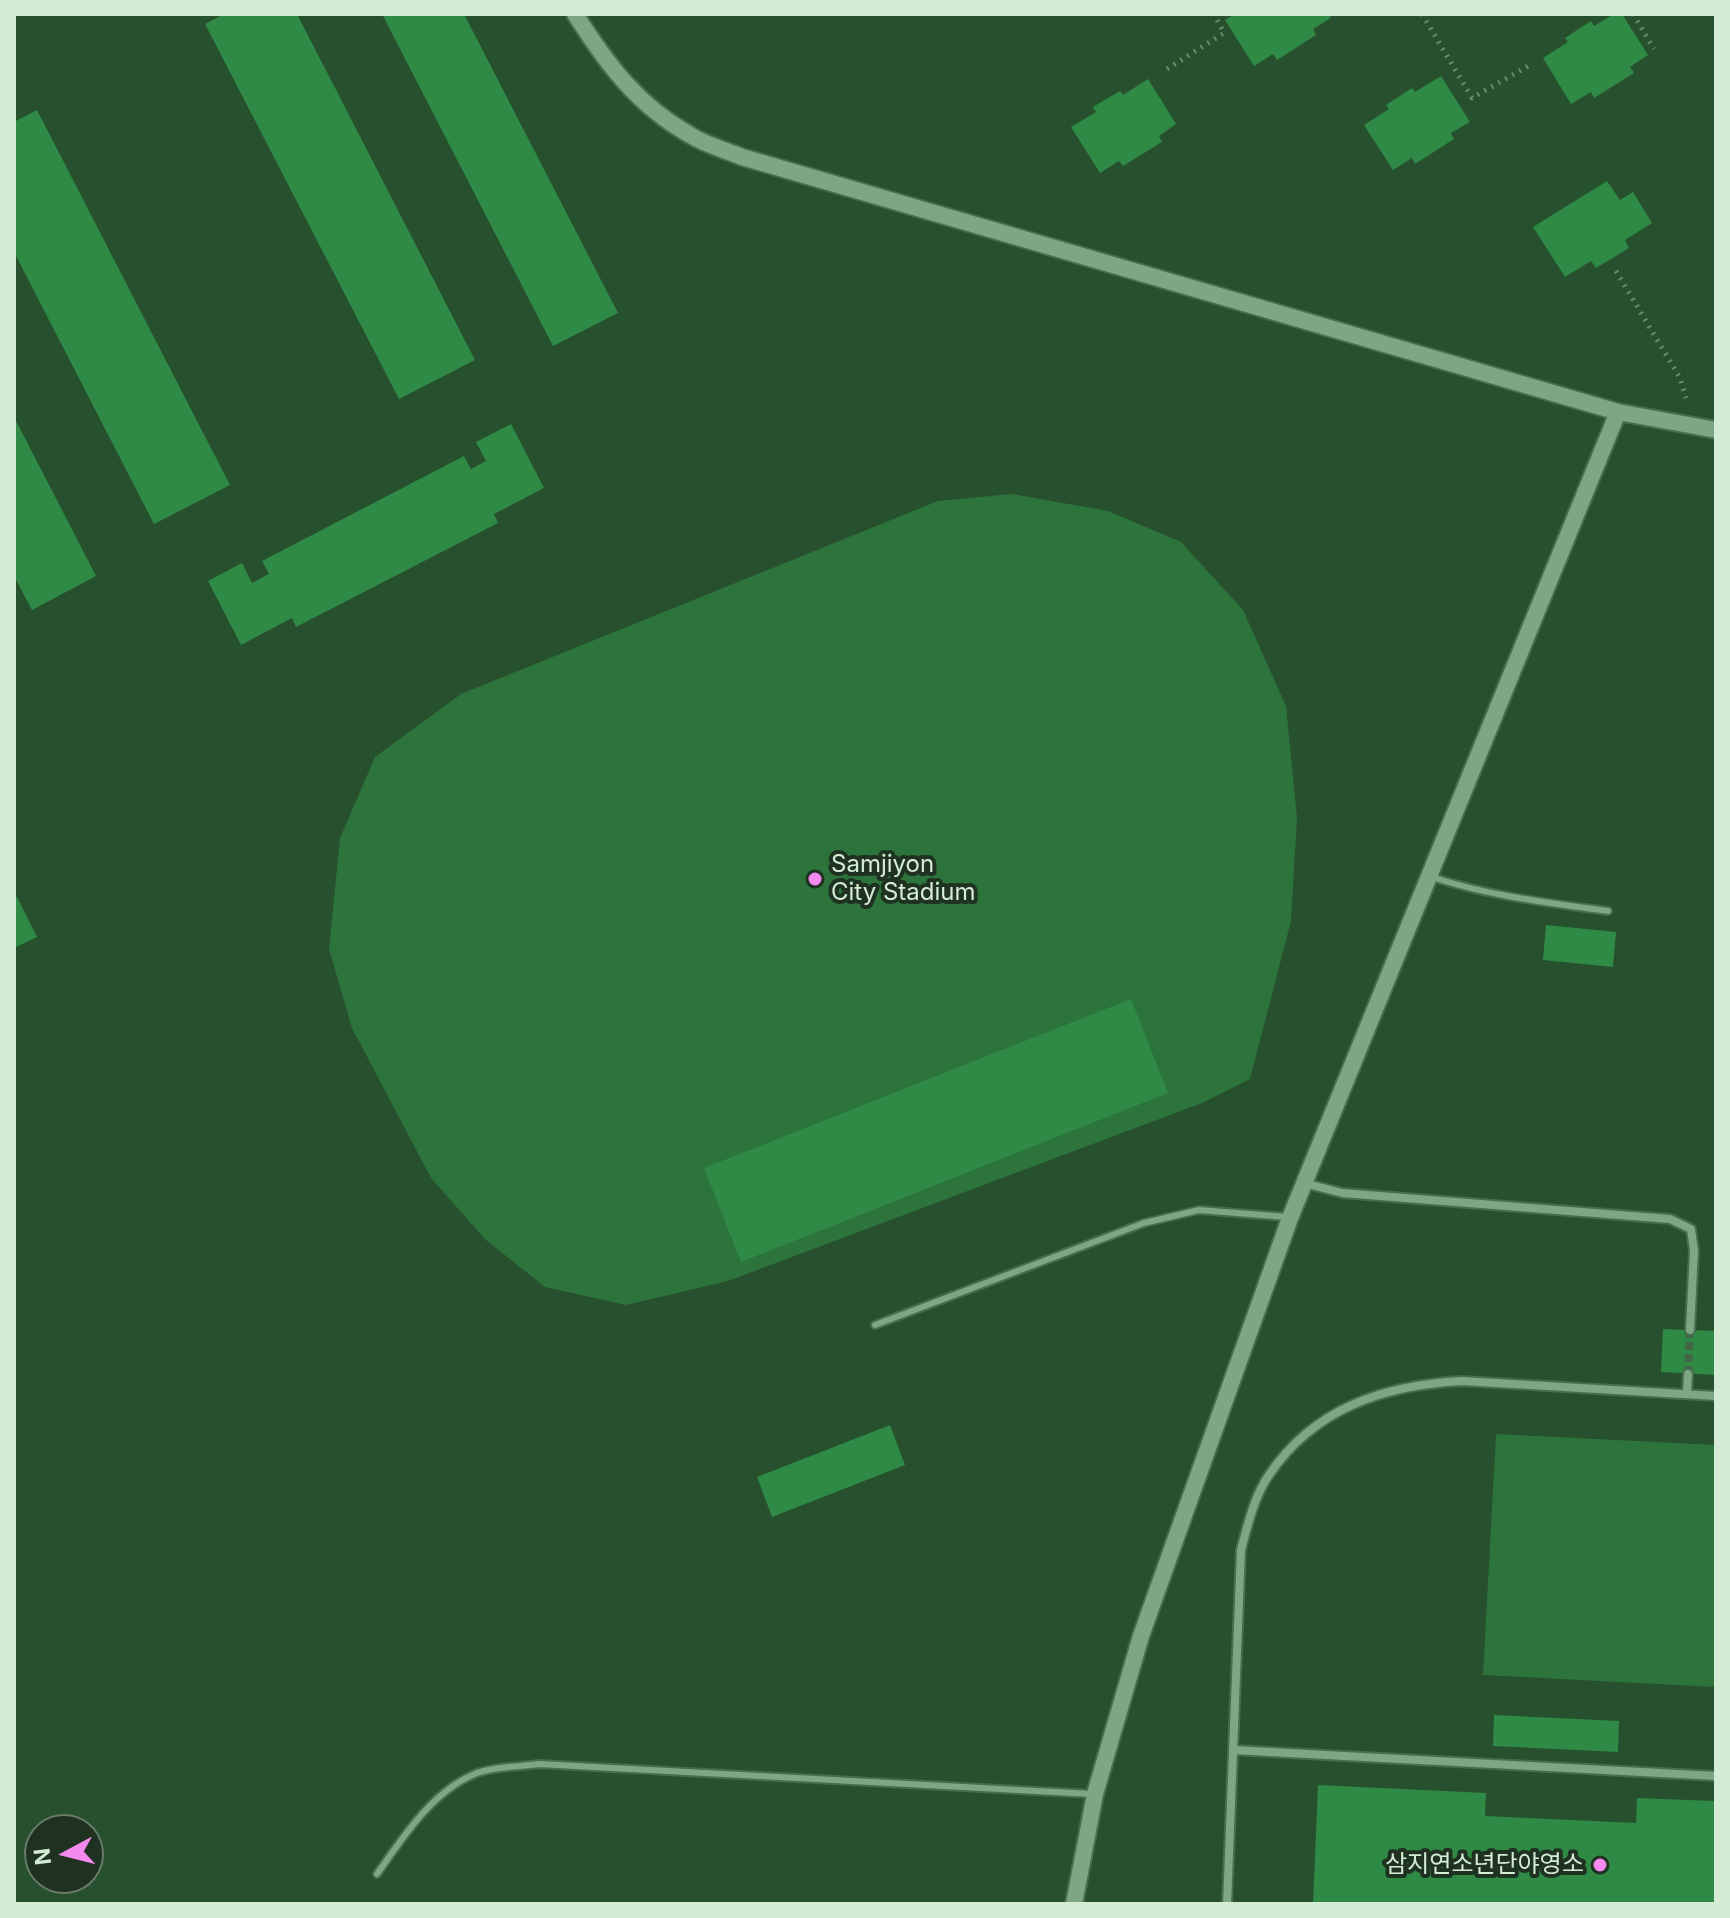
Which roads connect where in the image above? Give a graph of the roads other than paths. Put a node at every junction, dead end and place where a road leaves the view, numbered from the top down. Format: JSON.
{"nodes":[{"id":1,"x":575,"y":14,"type":"edge"},
{"id":2,"x":1618,"y":412,"type":"junction"},
{"id":3,"x":1716,"y":430,"type":"edge"},
{"id":4,"x":1429,"y":876,"type":"junction"},
{"id":5,"x":1608,"y":911,"type":"dead end"},
{"id":6,"x":1303,"y":1183,"type":"junction"},
{"id":7,"x":1290,"y":1218,"type":"junction"},
{"id":8,"x":875,"y":1325,"type":"dead end"},
{"id":9,"x":1690,"y":1330,"type":"tunnel mouth"},
{"id":10,"x":1688,"y":1374,"type":"tunnel mouth"},
{"id":11,"x":1687,"y":1394,"type":"junction"},
{"id":12,"x":1716,"y":1396,"type":"edge"},
{"id":13,"x":1233,"y":1750,"type":"junction"},
{"id":14,"x":1716,"y":1776,"type":"edge"},
{"id":15,"x":1095,"y":1794,"type":"junction"},
{"id":16,"x":377,"y":1874,"type":"dead end"},
{"id":17,"x":1074,"y":1904,"type":"edge"},
{"id":18,"x":1227,"y":1904,"type":"edge"}],
"edges":[{"from":1,"to":2,"type":"street"},
{"from":2,"to":3,"type":"street"},
{"from":2,"to":4,"type":"street"},
{"from":4,"to":5,"type":"lane"},
{"from":4,"to":6,"type":"street"},
{"from":6,"to":7,"type":"street"},
{"from":6,"to":9,"type":"street"},
{"from":7,"to":8,"type":"lane"},
{"from":7,"to":15,"type":"street"},
{"from":10,"to":11,"type":"street"},
{"from":11,"to":12,"type":"street"},
{"from":11,"to":13,"type":"street"},
{"from":13,"to":14,"type":"street"},
{"from":13,"to":18,"type":"street"},
{"from":15,"to":16,"type":"lane"},
{"from":15,"to":17,"type":"street"}]}
